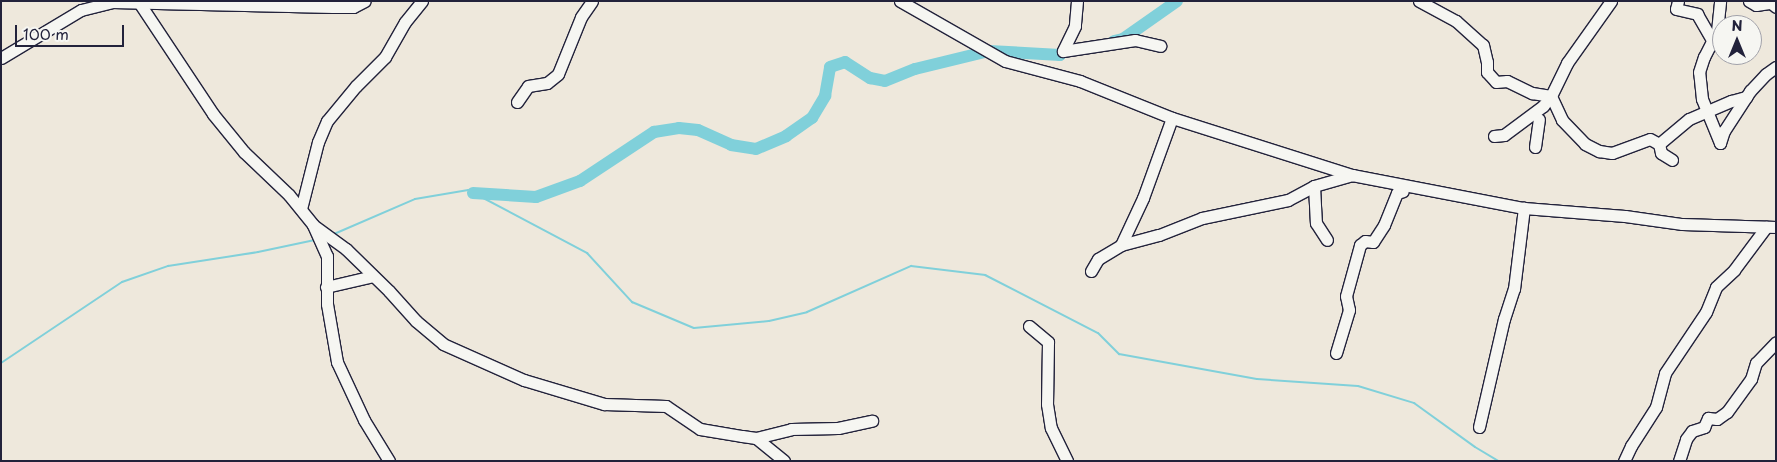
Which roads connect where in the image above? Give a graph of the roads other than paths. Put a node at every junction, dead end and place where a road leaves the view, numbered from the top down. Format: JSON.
{"nodes":[{"id":1,"x":366,"y":1,"type":"edge"},
{"id":2,"x":422,"y":1,"type":"edge"},
{"id":3,"x":900,"y":1,"type":"edge"},
{"id":4,"x":1077,"y":1,"type":"edge"},
{"id":5,"x":1419,"y":1,"type":"edge"},
{"id":6,"x":1611,"y":1,"type":"edge"},
{"id":7,"x":1678,"y":1,"type":"edge"},
{"id":8,"x":1720,"y":1,"type":"edge"},
{"id":9,"x":1749,"y":1,"type":"edge"},
{"id":10,"x":139,"y":2,"type":"edge"},
{"id":11,"x":590,"y":2,"type":"edge"},
{"id":12,"x":95,"y":3,"type":"edge"},
{"id":13,"x":1776,"y":7,"type":"edge"},
{"id":14,"x":1719,"y":15,"type":"edge"},
{"id":15,"x":1712,"y":40,"type":"joint"},
{"id":16,"x":1160,"y":46,"type":"dead end"},
{"id":17,"x":1,"y":58,"type":"edge"},
{"id":18,"x":1776,"y":67,"type":"edge"},
{"id":19,"x":1551,"y":96,"type":"junction"},
{"id":20,"x":1746,"y":97,"type":"junction"},
{"id":21,"x":517,"y":102,"type":"dead end"},
{"id":22,"x":1707,"y":111,"type":"junction"},
{"id":23,"x":1172,"y":118,"type":"junction"},
{"id":24,"x":1539,"y":119,"type":"dead end"},
{"id":25,"x":1494,"y":136,"type":"dead end"},
{"id":26,"x":1659,"y":144,"type":"junction"},
{"id":27,"x":1535,"y":147,"type":"dead end"},
{"id":28,"x":1672,"y":160,"type":"dead end"},
{"id":29,"x":1352,"y":175,"type":"junction"},
{"id":30,"x":1314,"y":186,"type":"junction"},
{"id":31,"x":1403,"y":191,"type":"dead end"},
{"id":32,"x":1524,"y":208,"type":"junction"},
{"id":33,"x":301,"y":209,"type":"junction"},
{"id":34,"x":313,"y":225,"type":"junction"},
{"id":35,"x":1771,"y":227,"type":"edge"},
{"id":36,"x":1327,"y":240,"type":"dead end"},
{"id":37,"x":1121,"y":245,"type":"junction"},
{"id":38,"x":1091,"y":271,"type":"dead end"},
{"id":39,"x":373,"y":276,"type":"junction"},
{"id":40,"x":326,"y":287,"type":"junction"},
{"id":41,"x":1029,"y":326,"type":"dead end"},
{"id":42,"x":1776,"y":342,"type":"edge"},
{"id":43,"x":1336,"y":353,"type":"dead end"},
{"id":44,"x":872,"y":421,"type":"dead end"},
{"id":45,"x":1479,"y":428,"type":"dead end"},
{"id":46,"x":756,"y":438,"type":"junction"},
{"id":47,"x":389,"y":461,"type":"edge"},
{"id":48,"x":784,"y":461,"type":"edge"},
{"id":49,"x":1067,"y":461,"type":"edge"},
{"id":50,"x":1624,"y":461,"type":"edge"},
{"id":51,"x":1679,"y":461,"type":"edge"}],
"edges":[{"from":1,"to":10,"type":"street"},
{"from":2,"to":33,"type":"street"},
{"from":3,"to":23,"type":"street"},
{"from":4,"to":16,"type":"street"},
{"from":5,"to":19,"type":"street"},
{"from":6,"to":19,"type":"street"},
{"from":7,"to":15,"type":"street"},
{"from":8,"to":14,"type":"street"},
{"from":9,"to":13,"type":"street"},
{"from":10,"to":12,"type":"street"},
{"from":10,"to":33,"type":"street"},
{"from":11,"to":21,"type":"street"},
{"from":12,"to":17,"type":"street"},
{"from":15,"to":22,"type":"street"},
{"from":18,"to":20,"type":"street"},
{"from":19,"to":25,"type":"street"},
{"from":19,"to":26,"type":"street"},
{"from":20,"to":22,"type":"street"},
{"from":20,"to":22,"type":"street"},
{"from":22,"to":26,"type":"street"},
{"from":23,"to":29,"type":"street"},
{"from":23,"to":37,"type":"street"},
{"from":24,"to":27,"type":"street"},
{"from":26,"to":28,"type":"street"},
{"from":29,"to":30,"type":"street"},
{"from":29,"to":32,"type":"street"},
{"from":30,"to":36,"type":"street"},
{"from":30,"to":37,"type":"street"},
{"from":31,"to":43,"type":"street"},
{"from":32,"to":35,"type":"street"},
{"from":32,"to":45,"type":"street"},
{"from":33,"to":34,"type":"street"},
{"from":34,"to":39,"type":"street"},
{"from":34,"to":40,"type":"street"},
{"from":35,"to":50,"type":"street"},
{"from":37,"to":38,"type":"street"},
{"from":39,"to":40,"type":"street"},
{"from":39,"to":46,"type":"street"},
{"from":40,"to":47,"type":"street"},
{"from":41,"to":49,"type":"street"},
{"from":42,"to":51,"type":"street"},
{"from":44,"to":46,"type":"street"},
{"from":46,"to":48,"type":"street"}]}
